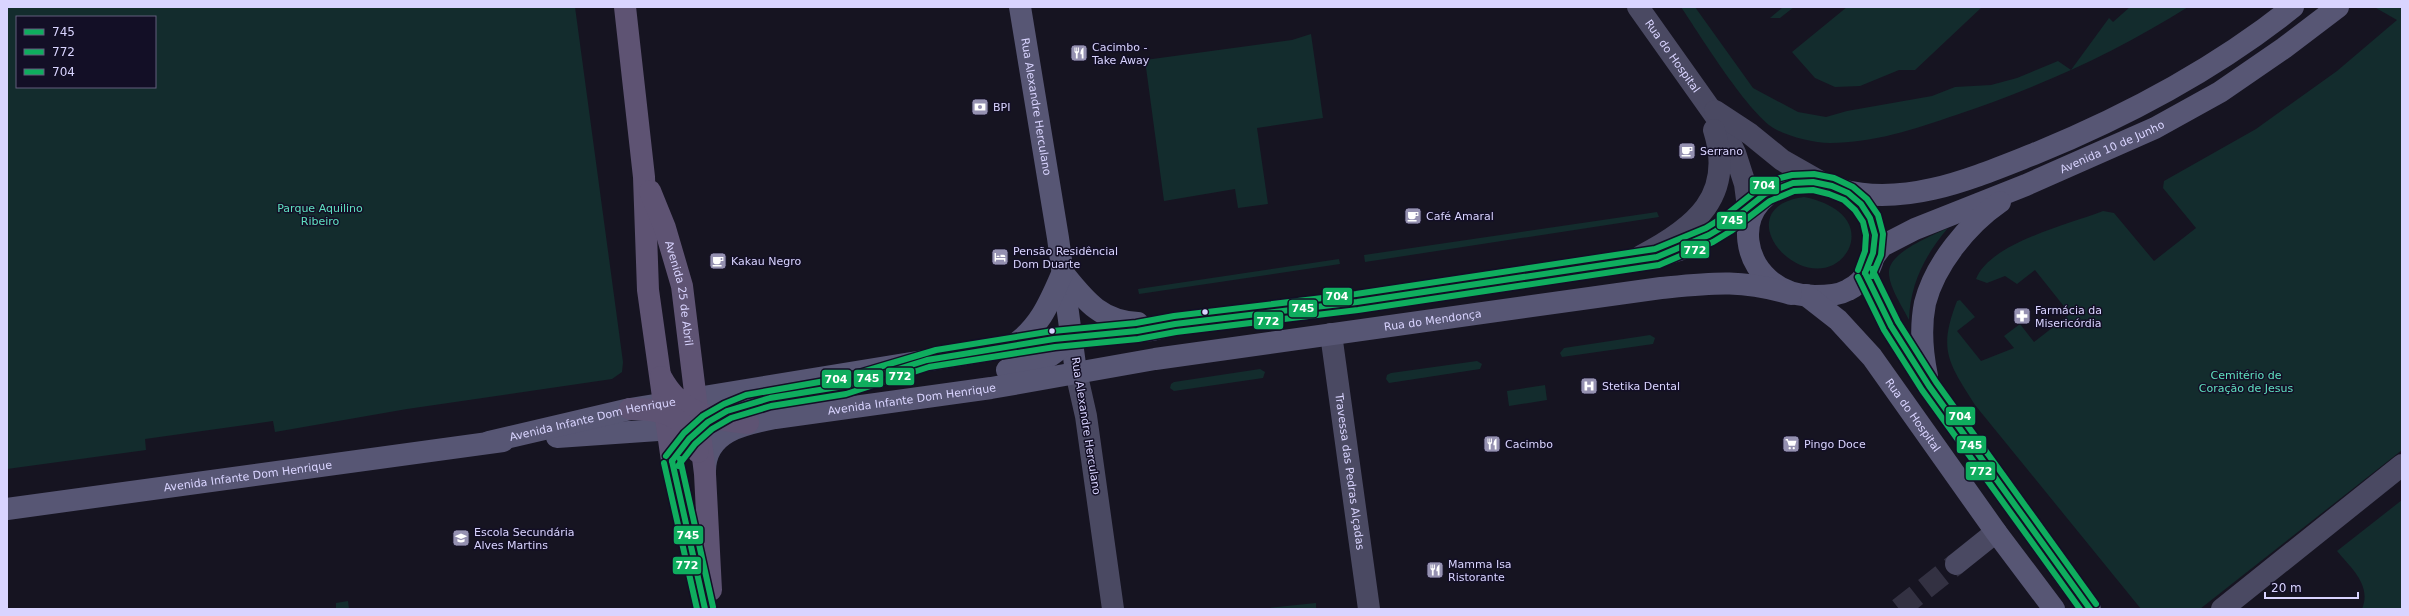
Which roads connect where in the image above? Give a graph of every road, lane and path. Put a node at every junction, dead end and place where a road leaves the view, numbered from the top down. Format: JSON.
{"nodes":[{"id":1,"x":625,"y":7,"type":"edge"},
{"id":2,"x":1020,"y":7,"type":"edge"},
{"id":3,"x":1638,"y":7,"type":"edge"},
{"id":4,"x":2293,"y":7,"type":"edge"},
{"id":5,"x":2338,"y":7,"type":"edge"},
{"id":6,"x":1707,"y":106,"type":"junction"},
{"id":7,"x":644,"y":177,"type":"junction"},
{"id":8,"x":2026,"y":185,"type":"junction"},
{"id":9,"x":1834,"y":187,"type":"junction"},
{"id":10,"x":1748,"y":217,"type":"junction"},
{"id":11,"x":1629,"y":262,"type":"junction"},
{"id":12,"x":1869,"y":266,"type":"junction"},
{"id":13,"x":1063,"y":273,"type":"junction"},
{"id":14,"x":1798,"y":294,"type":"junction"},
{"id":15,"x":1175,"y":324,"type":"junction"},
{"id":16,"x":1331,"y":334,"type":"junction"},
{"id":17,"x":1071,"y":337,"type":"junction"},
{"id":18,"x":1009,"y":347,"type":"junction"},
{"id":19,"x":691,"y":361,"type":"junction"},
{"id":20,"x":918,"y":362,"type":"junction"},
{"id":21,"x":1076,"y":372,"type":"junction"},
{"id":22,"x":660,"y":374,"type":"junction"},
{"id":23,"x":1929,"y":386,"type":"junction"},
{"id":24,"x":720,"y":395,"type":"junction"},
{"id":25,"x":861,"y":406,"type":"junction"},
{"id":26,"x":630,"y":409,"type":"junction"},
{"id":27,"x":686,"y":417,"type":"junction"},
{"id":28,"x":748,"y":423,"type":"junction"},
{"id":29,"x":631,"y":432,"type":"junction"},
{"id":30,"x":489,"y":442,"type":"junction"},
{"id":31,"x":672,"y":461,"type":"junction"},
{"id":32,"x":2402,"y":465,"type":"edge"},
{"id":33,"x":705,"y":474,"type":"junction"},
{"id":34,"x":7,"y":509,"type":"edge"},
{"id":35,"x":2002,"y":539,"type":"junction"},
{"id":36,"x":1956,"y":564,"type":"tunnel mouth"},
{"id":37,"x":705,"y":609,"type":"edge"},
{"id":38,"x":712,"y":609,"type":"edge"},
{"id":39,"x":1113,"y":609,"type":"edge"},
{"id":40,"x":1369,"y":609,"type":"edge"},
{"id":41,"x":2042,"y":609,"type":"edge"},
{"id":42,"x":2054,"y":609,"type":"edge"},
{"id":43,"x":2090,"y":609,"type":"edge"},
{"id":44,"x":2222,"y":609,"type":"edge"}],
"edges":[{"from":1,"to":7,"type":"main road","name":"Avenida 25 de Abril"},
{"from":2,"to":13,"type":"main road","name":"Rua Alexandre Herculano"},
{"from":3,"to":6,"type":"street","name":"Rua do Hospital"},
{"from":4,"to":9,"type":"main road"},
{"from":5,"to":8,"type":"main road","name":"Avenida 10 de Junho"},
{"from":6,"to":9,"type":"street","name":"Rua do Hospital"},
{"from":6,"to":10,"type":"street","name":"Rua do Hospital"},
{"from":6,"to":11,"type":"street"},
{"from":7,"to":19,"type":"main road","name":"Avenida 25 de Abril"},
{"from":7,"to":22,"type":"main road","name":"Avenida 25 de Abril"},
{"from":8,"to":12,"type":"main road","name":"Avenida 10 de Junho"},
{"from":8,"to":23,"type":"main road"},
{"from":9,"to":10,"type":"main road"},
{"from":9,"to":12,"type":"main road"},
{"from":10,"to":11,"type":"main road"},
{"from":10,"to":14,"type":"main road"},
{"from":11,"to":15,"type":"main road"},
{"from":12,"to":14,"type":"main road"},
{"from":12,"to":23,"type":"main road"},
{"from":13,"to":15,"type":"main road"},
{"from":13,"to":17,"type":"main road","name":"Rua Alexandre Herculano"},
{"from":13,"to":18,"type":"main road"},
{"from":14,"to":16,"type":"main road","name":"Rua do Mendonça"},
{"from":14,"to":35,"type":"main road","name":"Rua do Hospital"},
{"from":15,"to":17,"type":"main road"},
{"from":16,"to":21,"type":"main road","name":"Rua do Mendonça"},
{"from":16,"to":40,"type":"street","name":"Travessa das Pedras Alçadas"},
{"from":17,"to":18,"type":"main road","name":"Avenida Infante Dom Henrique"},
{"from":17,"to":21,"type":"main road","name":"Rua Alexandre Herculano"},
{"from":17,"to":25,"type":"main road"},
{"from":18,"to":20,"type":"main road","name":"Avenida Infante Dom Henrique"},
{"from":19,"to":24,"type":"main road"},
{"from":19,"to":27,"type":"main road","name":"Avenida 25 de Abril"},
{"from":20,"to":24,"type":"main road","name":"Avenida Infante Dom Henrique"},
{"from":20,"to":27,"type":"main road","name":"Avenida Infante Dom Henrique"},
{"from":21,"to":25,"type":"main road","name":"Avenida Infante Dom Henrique"},
{"from":21,"to":39,"type":"street","name":"Rua Alexandre Herculano"},
{"from":22,"to":26,"type":"main road"},
{"from":22,"to":27,"type":"main road","name":"Avenida 25 de Abril"},
{"from":23,"to":43,"type":"main road"},
{"from":24,"to":27,"type":"main road","name":"Avenida Infante Dom Henrique"},
{"from":25,"to":28,"type":"main road","name":"Avenida Infante Dom Henrique"},
{"from":26,"to":27,"type":"main road","name":"Avenida Infante Dom Henrique"},
{"from":26,"to":30,"type":"main road","name":"Avenida Infante Dom Henrique"},
{"from":27,"to":28,"type":"main road","name":"Avenida Infante Dom Henrique"},
{"from":27,"to":29,"type":"main road","name":"Avenida Infante Dom Henrique"},
{"from":27,"to":31,"type":"main road","name":"Avenida 25 de Abril"},
{"from":27,"to":33,"type":"main road","name":"Avenida 25 de Abril"},
{"from":28,"to":33,"type":"main road","name":"Avenida Infante Dom Henrique"},
{"from":29,"to":30,"type":"main road","name":"Avenida Infante Dom Henrique"},
{"from":29,"to":31,"type":"main road"},
{"from":30,"to":34,"type":"main road","name":"Avenida Infante Dom Henrique"},
{"from":31,"to":37,"type":"main road","name":"Avenida 25 de Abril"},
{"from":32,"to":44,"type":"street"},
{"from":33,"to":38,"type":"main road","name":"Avenida 25 de Abril"},
{"from":35,"to":36,"type":"street"},
{"from":35,"to":41,"type":"main road","name":"Rua do Hospital"},
{"from":35,"to":42,"type":"main road","name":"Rua do Hospital"}]}
